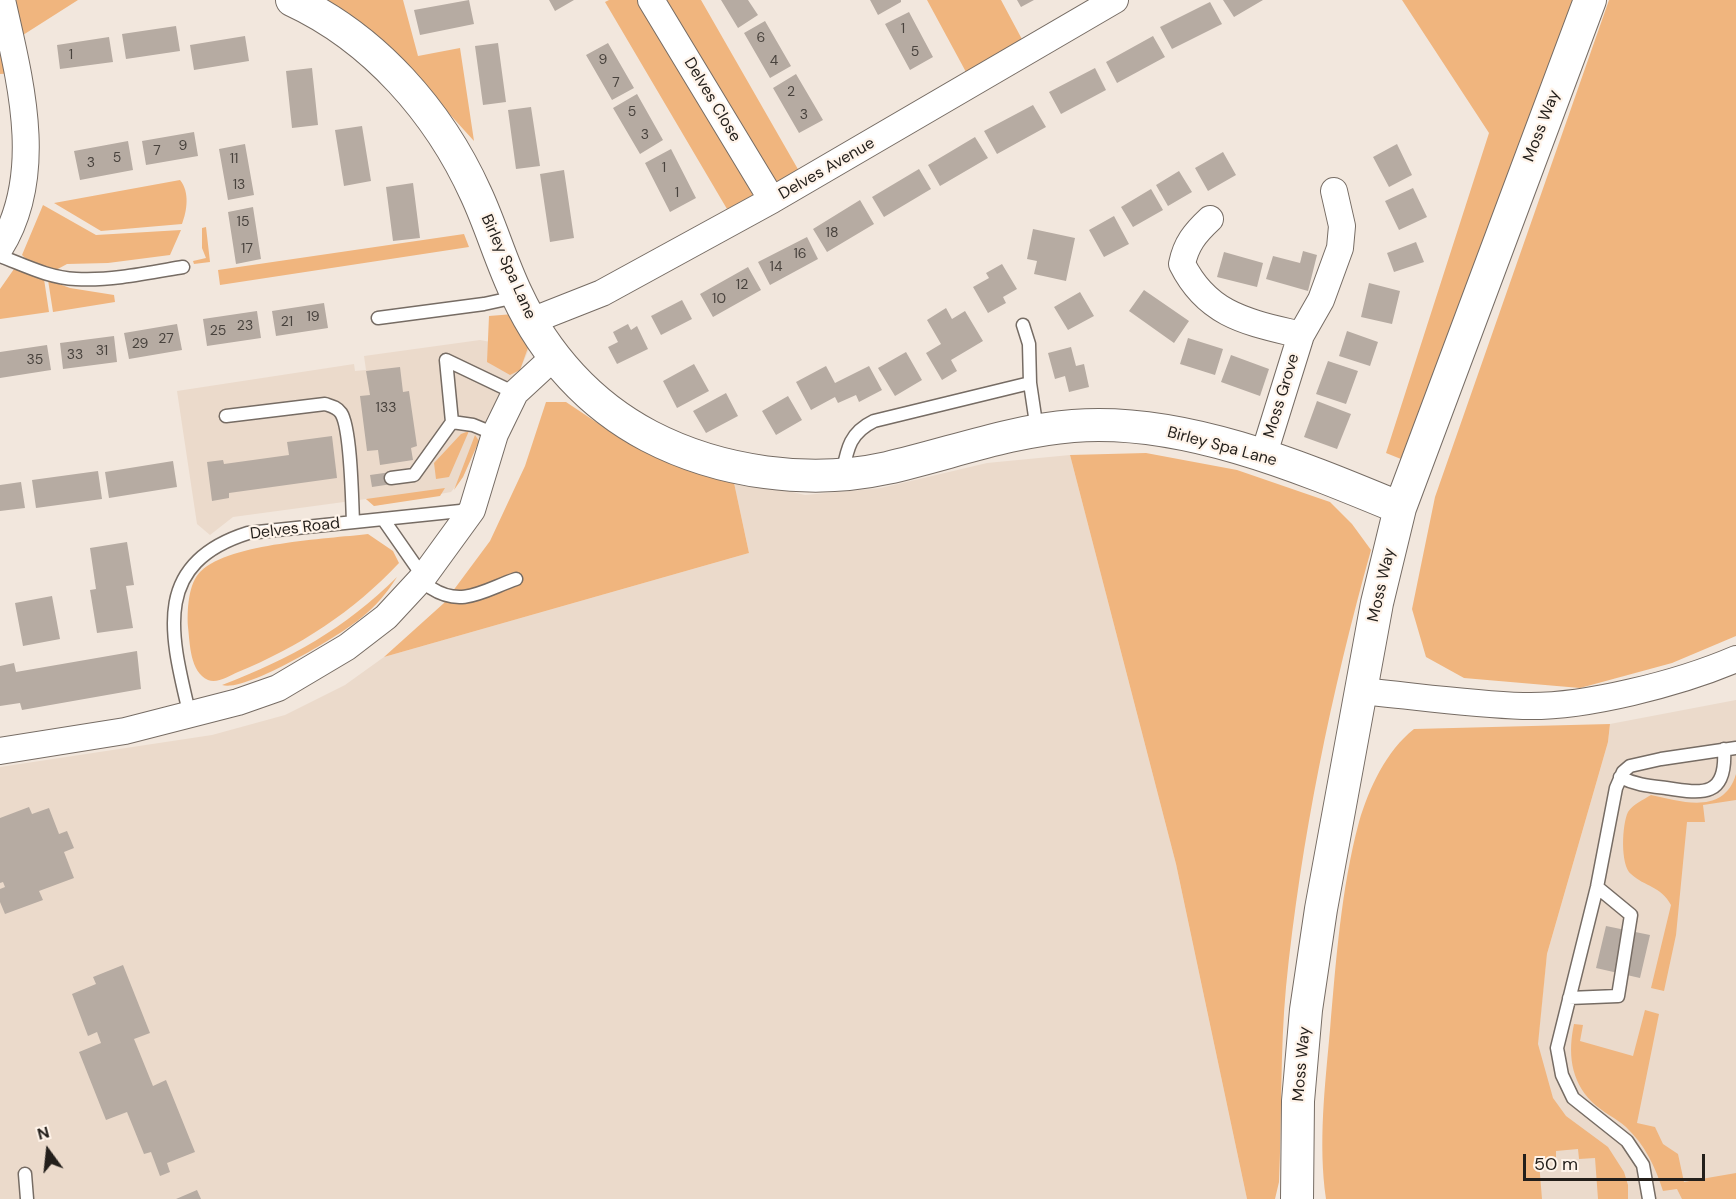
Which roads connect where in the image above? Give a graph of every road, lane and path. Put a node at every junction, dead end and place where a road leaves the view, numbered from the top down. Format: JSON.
{"nodes":[{"id":1,"x":2,"y":0,"type":"edge"},
{"id":2,"x":292,"y":0,"type":"edge"},
{"id":3,"x":651,"y":0,"type":"edge"},
{"id":4,"x":1115,"y":0,"type":"edge"},
{"id":5,"x":1590,"y":0,"type":"edge"},
{"id":6,"x":1334,"y":191,"type":"dead end"},
{"id":7,"x":772,"y":200,"type":"junction"},
{"id":8,"x":1210,"y":219,"type":"dead end"},
{"id":9,"x":0,"y":249,"type":"edge"},
{"id":10,"x":0,"y":256,"type":"edge"},
{"id":11,"x":183,"y":267,"type":"dead end"},
{"id":12,"x":524,"y":309,"type":"junction"},
{"id":13,"x":378,"y":318,"type":"dead end"},
{"id":14,"x":1023,"y":325,"type":"dead end"},
{"id":15,"x":1301,"y":335,"type":"junction"},
{"id":16,"x":554,"y":357,"type":"junction"},
{"id":17,"x":1030,"y":383,"type":"junction"},
{"id":18,"x":515,"y":393,"type":"junction"},
{"id":19,"x":226,"y":416,"type":"dead end"},
{"id":20,"x":452,"y":422,"type":"junction"},
{"id":21,"x":1037,"y":430,"type":"junction"},
{"id":22,"x":495,"y":434,"type":"junction"},
{"id":23,"x":1263,"y":458,"type":"junction"},
{"id":24,"x":842,"y":476,"type":"junction"},
{"id":25,"x":391,"y":478,"type":"dead end"},
{"id":26,"x":1400,"y":508,"type":"junction"},
{"id":27,"x":472,"y":510,"type":"junction"},
{"id":28,"x":383,"y":519,"type":"junction"},
{"id":29,"x":353,"y":522,"type":"junction"},
{"id":30,"x":424,"y":576,"type":"junction"},
{"id":31,"x":516,"y":579,"type":"dead end"},
{"id":32,"x":1736,"y":659,"type":"edge"},
{"id":33,"x":1360,"y":691,"type":"junction"},
{"id":34,"x":190,"y":716,"type":"junction"},
{"id":35,"x":1730,"y":749,"type":"edge"},
{"id":36,"x":0,"y":751,"type":"edge"},
{"id":37,"x":1620,"y":777,"type":"junction"},
{"id":38,"x":1597,"y":887,"type":"junction"},
{"id":39,"x":1569,"y":998,"type":"junction"},
{"id":40,"x":25,"y":1174,"type":"dead end"},
{"id":41,"x":27,"y":1199,"type":"edge"},
{"id":42,"x":1297,"y":1199,"type":"edge"},
{"id":43,"x":1649,"y":1199,"type":"edge"}],
"edges":[{"from":1,"to":9,"type":"street"},
{"from":2,"to":12,"type":"street","name":"Birley Spa Lane"},
{"from":3,"to":7,"type":"street","name":"Delves Close"},
{"from":4,"to":7,"type":"street","name":"Delves Avenue"},
{"from":5,"to":26,"type":"street","name":"Moss Way"},
{"from":6,"to":15,"type":"street","name":"Moss Grove"},
{"from":7,"to":12,"type":"street","name":"Delves Avenue"},
{"from":8,"to":15,"type":"street","name":"Moss Grove"},
{"from":10,"to":11,"type":"lane"},
{"from":12,"to":13,"type":"lane"},
{"from":12,"to":16,"type":"street","name":"Birley Spa Lane"},
{"from":14,"to":17,"type":"lane"},
{"from":15,"to":23,"type":"street","name":"Moss Grove"},
{"from":16,"to":18,"type":"street"},
{"from":16,"to":24,"type":"street","name":"Birley Spa Lane"},
{"from":17,"to":21,"type":"lane"},
{"from":17,"to":24,"type":"lane"},
{"from":18,"to":20,"type":"lane"},
{"from":18,"to":22,"type":"street"},
{"from":19,"to":29,"type":"lane"},
{"from":20,"to":22,"type":"lane"},
{"from":20,"to":25,"type":"lane"},
{"from":21,"to":23,"type":"street","name":"Birley Spa Lane"},
{"from":21,"to":24,"type":"street","name":"Birley Spa Lane"},
{"from":22,"to":27,"type":"street"},
{"from":23,"to":26,"type":"street","name":"Birley Spa Lane"},
{"from":26,"to":33,"type":"street","name":"Moss Way"},
{"from":27,"to":28,"type":"lane","name":"Delves Road"},
{"from":27,"to":30,"type":"street"},
{"from":28,"to":29,"type":"lane","name":"Delves Road"},
{"from":28,"to":30,"type":"lane"},
{"from":29,"to":34,"type":"lane","name":"Delves Road"},
{"from":30,"to":31,"type":"lane"},
{"from":30,"to":34,"type":"street"},
{"from":32,"to":33,"type":"street"},
{"from":33,"to":42,"type":"street","name":"Moss Way"},
{"from":34,"to":36,"type":"street"},
{"from":35,"to":37,"type":"lane"},
{"from":35,"to":37,"type":"lane"},
{"from":37,"to":38,"type":"lane"},
{"from":38,"to":39,"type":"lane"},
{"from":38,"to":39,"type":"lane"},
{"from":39,"to":43,"type":"lane"},
{"from":40,"to":41,"type":"lane"}]}
